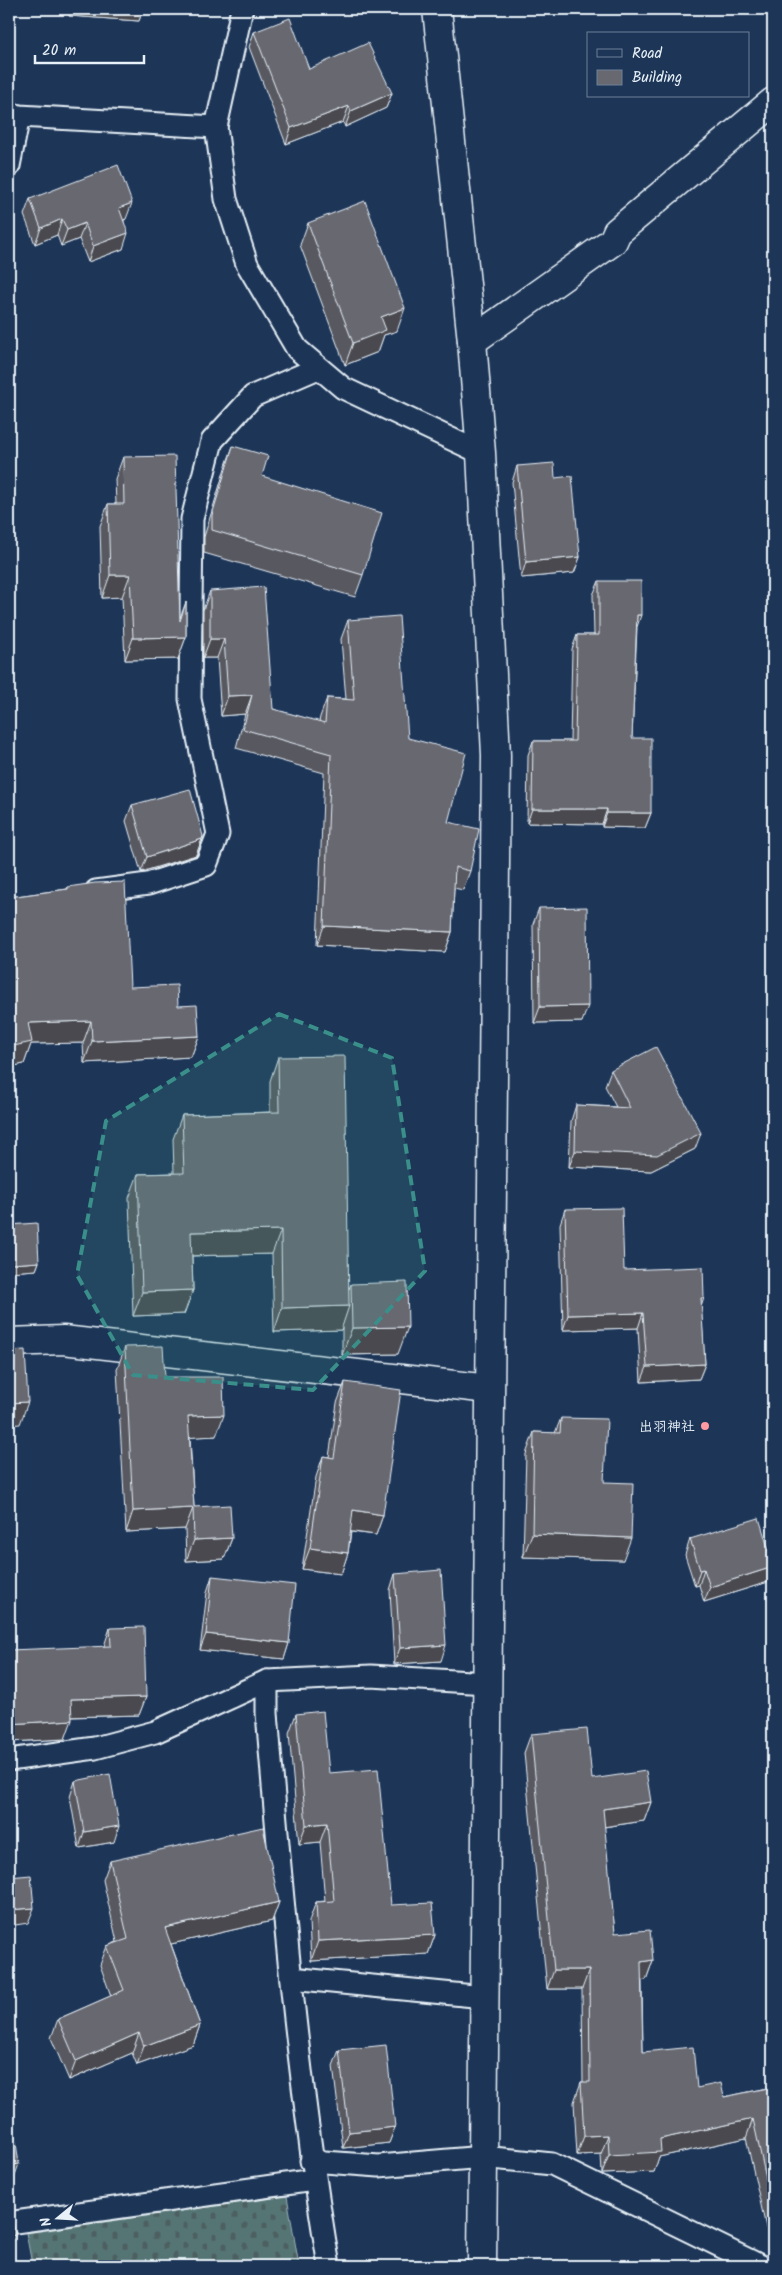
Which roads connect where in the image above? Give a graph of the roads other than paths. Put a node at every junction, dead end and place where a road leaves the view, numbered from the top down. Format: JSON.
{"nodes":[{"id":1,"x":242,"y":9,"type":"edge"},
{"id":2,"x":438,"y":9,"type":"edge"},
{"id":3,"x":773,"y":102,"type":"edge"},
{"id":4,"x":14,"y":115,"type":"edge"},
{"id":5,"x":216,"y":127,"type":"junction"},
{"id":6,"x":9,"y":166,"type":"edge"},
{"id":7,"x":472,"y":340,"type":"junction"},
{"id":8,"x":318,"y":368,"type":"junction"},
{"id":9,"x":481,"y":452,"type":"junction"},
{"id":10,"x":74,"y":894,"type":"edge"},
{"id":11,"x":9,"y":1342,"type":"edge"},
{"id":12,"x":490,"y":1389,"type":"junction"},
{"id":13,"x":267,"y":1681,"type":"junction"},
{"id":14,"x":487,"y":1683,"type":"junction"},
{"id":15,"x":9,"y":1760,"type":"edge"},
{"id":16,"x":291,"y":1978,"type":"junction"},
{"id":17,"x":484,"y":1997,"type":"junction"},
{"id":18,"x":483,"y":2158,"type":"junction"},
{"id":19,"x":313,"y":2171,"type":"junction"},
{"id":20,"x":15,"y":2222,"type":"edge"},
{"id":21,"x":329,"y":2266,"type":"edge"},
{"id":22,"x":482,"y":2266,"type":"edge"},
{"id":23,"x":761,"y":2266,"type":"edge"}],
"edges":[{"from":1,"to":5,"type":"lane"},
{"from":2,"to":7,"type":"street"},
{"from":3,"to":7,"type":"street"},
{"from":4,"to":5,"type":"lane"},
{"from":4,"to":6,"type":"lane"},
{"from":5,"to":8,"type":"lane"},
{"from":7,"to":9,"type":"street"},
{"from":8,"to":9,"type":"lane"},
{"from":8,"to":10,"type":"lane"},
{"from":9,"to":12,"type":"street"},
{"from":11,"to":12,"type":"street"},
{"from":12,"to":14,"type":"street"},
{"from":13,"to":14,"type":"lane"},
{"from":13,"to":15,"type":"lane"},
{"from":13,"to":16,"type":"lane"},
{"from":14,"to":17,"type":"street"},
{"from":16,"to":17,"type":"lane"},
{"from":16,"to":19,"type":"lane"},
{"from":17,"to":18,"type":"street"},
{"from":18,"to":19,"type":"lane"},
{"from":18,"to":22,"type":"street"},
{"from":18,"to":23,"type":"lane"},
{"from":19,"to":20,"type":"lane"},
{"from":19,"to":21,"type":"lane"}]}
